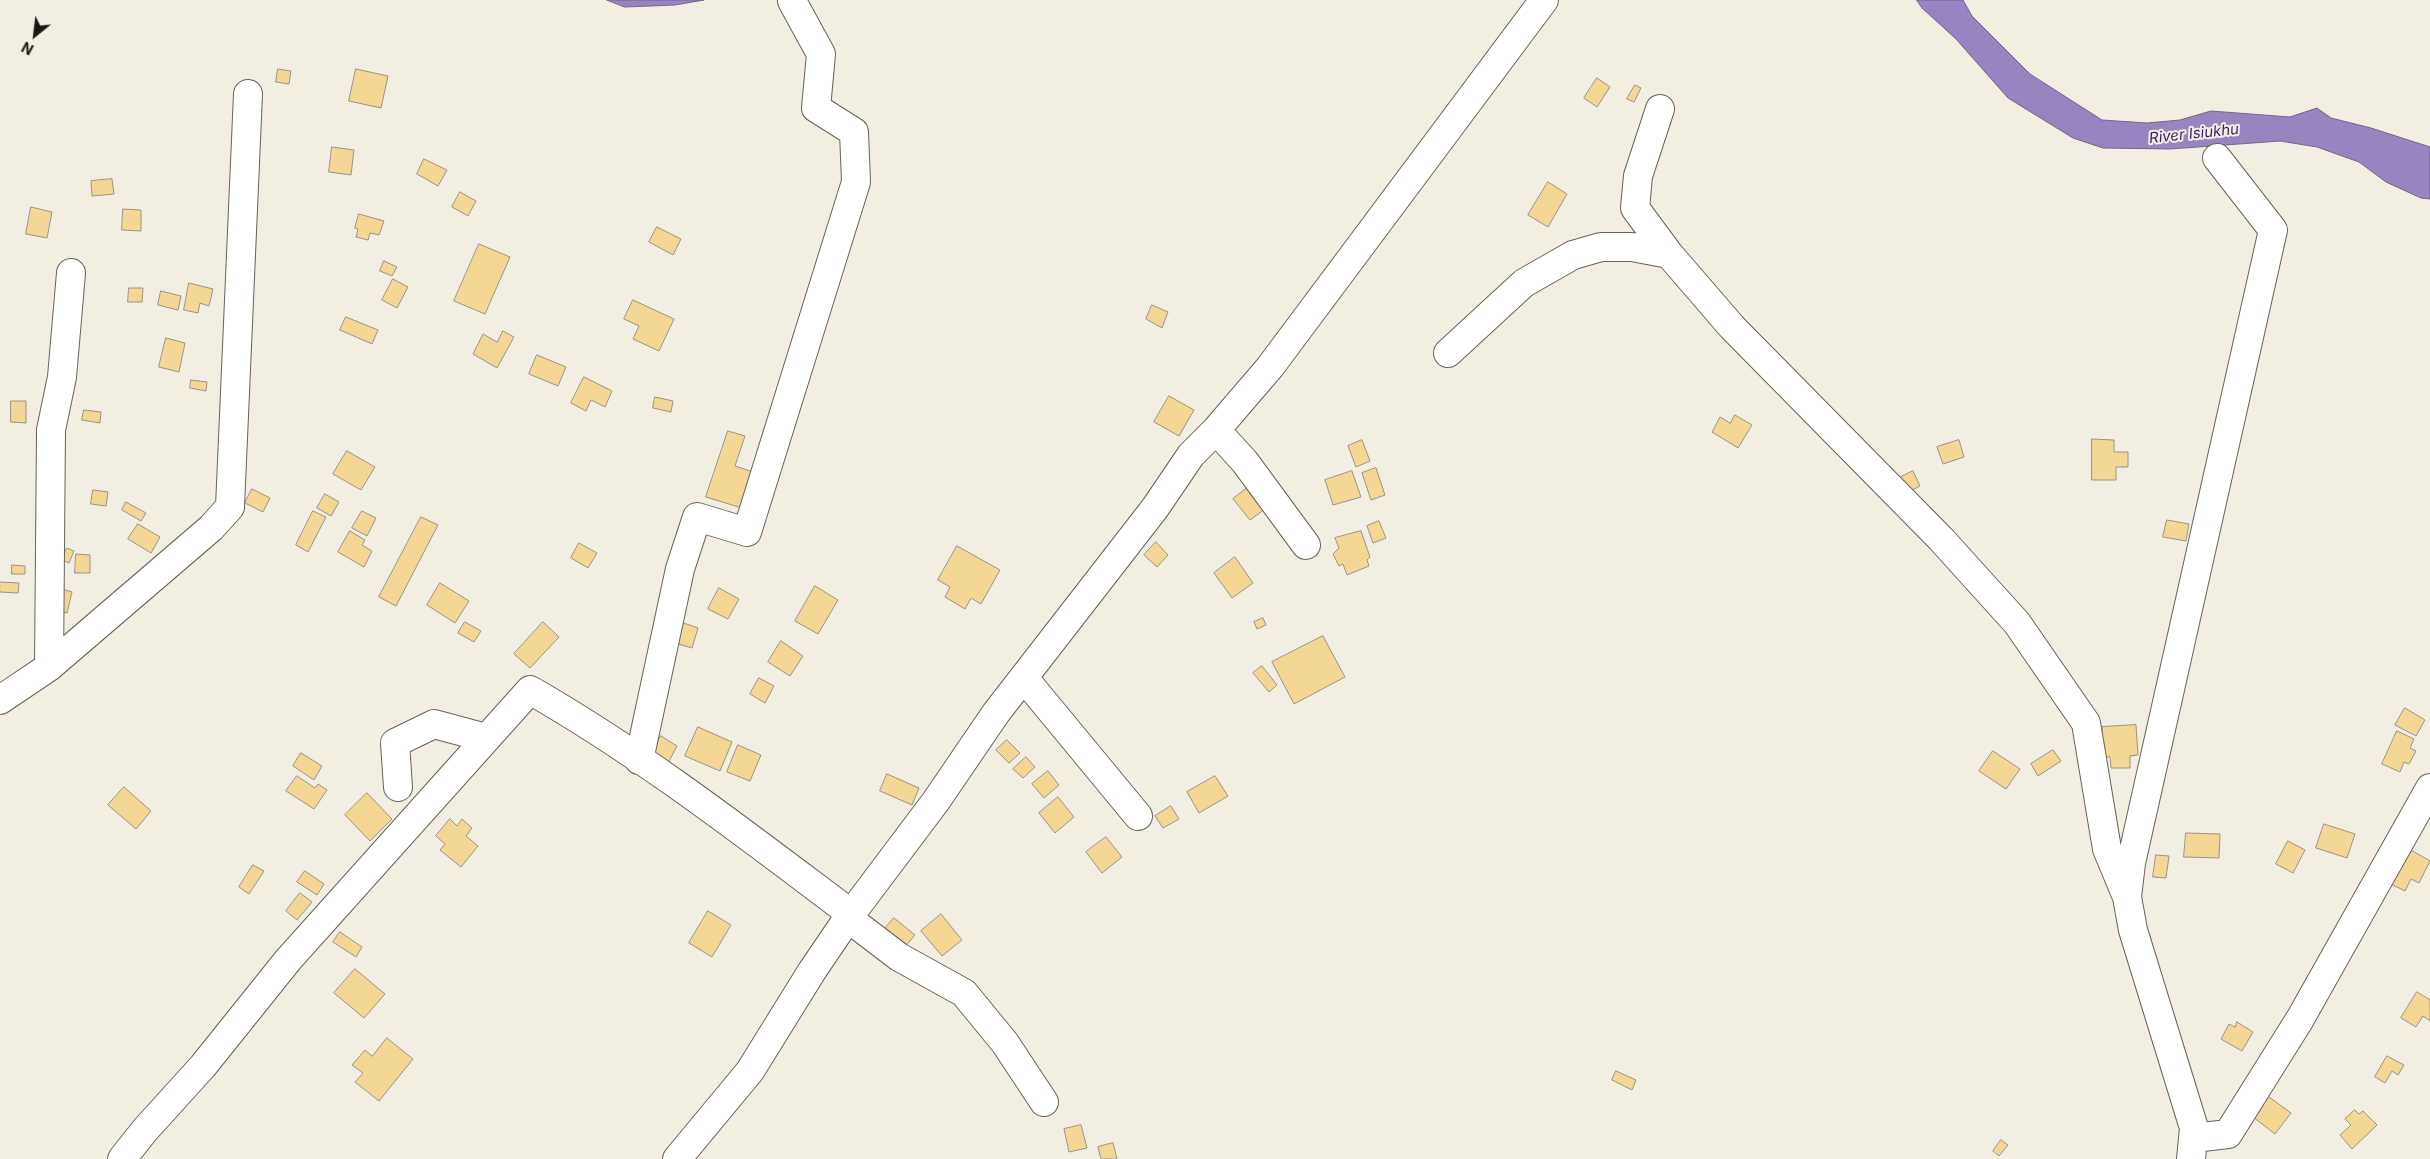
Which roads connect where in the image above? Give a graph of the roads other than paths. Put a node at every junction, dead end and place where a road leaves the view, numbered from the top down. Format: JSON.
{"nodes":[{"id":1,"x":792,"y":0,"type":"edge"},
{"id":2,"x":1544,"y":0,"type":"edge"},
{"id":3,"x":248,"y":94,"type":"dead end"},
{"id":4,"x":1660,"y":109,"type":"dead end"},
{"id":5,"x":2217,"y":158,"type":"dead end"},
{"id":6,"x":1669,"y":254,"type":"junction"},
{"id":7,"x":71,"y":273,"type":"dead end"},
{"id":8,"x":1448,"y":353,"type":"dead end"},
{"id":9,"x":1216,"y":430,"type":"junction"},
{"id":10,"x":1306,"y":545,"type":"dead end"},
{"id":11,"x":49,"y":667,"type":"junction"},
{"id":12,"x":1024,"y":678,"type":"junction"},
{"id":13,"x":0,"y":700,"type":"edge"},
{"id":14,"x":486,"y":738,"type":"junction"},
{"id":15,"x":640,"y":760,"type":"junction"},
{"id":16,"x":398,"y":787,"type":"dead end"},
{"id":17,"x":2430,"y":788,"type":"edge"},
{"id":18,"x":1138,"y":816,"type":"dead end"},
{"id":19,"x":2127,"y":897,"type":"junction"},
{"id":20,"x":848,"y":918,"type":"junction"},
{"id":21,"x":1044,"y":1102,"type":"dead end"},
{"id":22,"x":2193,"y":1148,"type":"edge"},
{"id":23,"x":122,"y":1159,"type":"edge"},
{"id":24,"x":678,"y":1159,"type":"edge"}],
"edges":[{"from":1,"to":15,"type":"street"},
{"from":2,"to":9,"type":"street"},
{"from":3,"to":11,"type":"street"},
{"from":4,"to":6,"type":"street"},
{"from":5,"to":19,"type":"street"},
{"from":6,"to":8,"type":"street"},
{"from":6,"to":19,"type":"street"},
{"from":7,"to":11,"type":"street"},
{"from":9,"to":10,"type":"street"},
{"from":9,"to":12,"type":"street"},
{"from":11,"to":13,"type":"street"},
{"from":12,"to":18,"type":"street"},
{"from":12,"to":20,"type":"street"},
{"from":14,"to":15,"type":"street"},
{"from":14,"to":16,"type":"street"},
{"from":14,"to":23,"type":"street"},
{"from":15,"to":20,"type":"street"},
{"from":17,"to":22,"type":"street"},
{"from":19,"to":22,"type":"street"},
{"from":20,"to":21,"type":"street"},
{"from":20,"to":24,"type":"street"}]}
